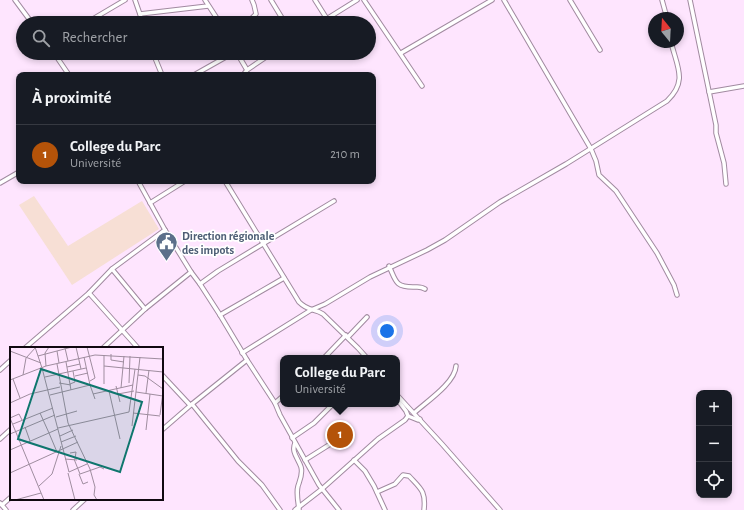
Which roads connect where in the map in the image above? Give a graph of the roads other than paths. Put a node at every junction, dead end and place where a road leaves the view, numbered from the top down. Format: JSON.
{"nodes":[{"id":1,"x":15,"y":0,"type":"edge"},
{"id":2,"x":125,"y":0,"type":"edge"},
{"id":3,"x":135,"y":0,"type":"edge"},
{"id":4,"x":205,"y":0,"type":"edge"},
{"id":5,"x":252,"y":0,"type":"edge"},
{"id":6,"x":271,"y":0,"type":"edge"},
{"id":7,"x":315,"y":0,"type":"edge"},
{"id":8,"x":357,"y":0,"type":"edge"},
{"id":9,"x":364,"y":0,"type":"edge"},
{"id":10,"x":492,"y":0,"type":"edge"},
{"id":11,"x":504,"y":0,"type":"edge"},
{"id":12,"x":570,"y":0,"type":"edge"},
{"id":13,"x":662,"y":0,"type":"edge"},
{"id":14,"x":690,"y":0,"type":"edge"},
{"id":15,"x":208,"y":6,"type":"junction"},
{"id":16,"x":665,"y":12,"type":"edge"},
{"id":17,"x":140,"y":14,"type":"joint"},
{"id":18,"x":27,"y":16,"type":"edge"},
{"id":19,"x":98,"y":16,"type":"edge"},
{"id":20,"x":215,"y":16,"type":"edge"},
{"id":21,"x":254,"y":16,"type":"edge"},
{"id":22,"x":281,"y":16,"type":"edge"},
{"id":23,"x":325,"y":16,"type":"edge"},
{"id":24,"x":332,"y":16,"type":"edge"},
{"id":25,"x":375,"y":16,"type":"edge"},
{"id":26,"x":376,"y":17,"type":"edge"},
{"id":27,"x":673,"y":48,"type":"edge"},
{"id":28,"x":600,"y":50,"type":"dead end"},
{"id":29,"x":401,"y":53,"type":"junction"},
{"id":30,"x":59,"y":60,"type":"edge"},
{"id":31,"x":156,"y":60,"type":"edge"},
{"id":32,"x":221,"y":60,"type":"edge"},
{"id":33,"x":241,"y":60,"type":"edge"},
{"id":34,"x":262,"y":60,"type":"edge"},
{"id":35,"x":247,"y":70,"type":"joint"},
{"id":36,"x":67,"y":72,"type":"edge"},
{"id":37,"x":161,"y":72,"type":"edge"},
{"id":38,"x":199,"y":72,"type":"edge"},
{"id":39,"x":422,"y":86,"type":"dead end"},
{"id":40,"x":744,"y":86,"type":"edge"},
{"id":41,"x":709,"y":92,"type":"junction"},
{"id":42,"x":591,"y":149,"type":"junction"},
{"id":43,"x":16,"y":174,"type":"edge"},
{"id":44,"x":0,"y":182,"type":"edge"},
{"id":45,"x":140,"y":184,"type":"edge"},
{"id":46,"x":180,"y":184,"type":"edge"},
{"id":47,"x":227,"y":184,"type":"edge"},
{"id":48,"x":726,"y":184,"type":"dead end"},
{"id":49,"x":334,"y":201,"type":"dead end"},
{"id":50,"x":150,"y":203,"type":"junction"},
{"id":51,"x":165,"y":230,"type":"junction"},
{"id":52,"x":263,"y":243,"type":"junction"},
{"id":53,"x":389,"y":266,"type":"junction"},
{"id":54,"x":112,"y":269,"type":"junction"},
{"id":55,"x":191,"y":272,"type":"junction"},
{"id":56,"x":284,"y":278,"type":"junction"},
{"id":57,"x":200,"y":284,"type":"junction"},
{"id":58,"x":425,"y":289,"type":"dead end"},
{"id":59,"x":89,"y":293,"type":"junction"},
{"id":60,"x":677,"y":295,"type":"dead end"},
{"id":61,"x":145,"y":310,"type":"junction"},
{"id":62,"x":311,"y":310,"type":"junction"},
{"id":63,"x":220,"y":315,"type":"junction"},
{"id":64,"x":367,"y":317,"type":"dead end"},
{"id":65,"x":123,"y":330,"type":"junction"},
{"id":66,"x":347,"y":336,"type":"junction"},
{"id":67,"x":26,"y":347,"type":"edge"},
{"id":68,"x":104,"y":347,"type":"edge"},
{"id":69,"x":137,"y":347,"type":"edge"},
{"id":70,"x":242,"y":353,"type":"junction"},
{"id":71,"x":327,"y":355,"type":"edge"},
{"id":72,"x":363,"y":355,"type":"edge"},
{"id":73,"x":247,"y":360,"type":"junction"},
{"id":74,"x":10,"y":361,"type":"edge"},
{"id":75,"x":456,"y":366,"type":"dead end"},
{"id":76,"x":0,"y":370,"type":"edge"},
{"id":77,"x":163,"y":376,"type":"edge"},
{"id":78,"x":400,"y":398,"type":"edge"},
{"id":79,"x":280,"y":399,"type":"edge"},
{"id":80,"x":275,"y":403,"type":"junction"},
{"id":81,"x":400,"y":403,"type":"edge"},
{"id":82,"x":191,"y":405,"type":"junction"},
{"id":83,"x":330,"y":407,"type":"edge"},
{"id":84,"x":414,"y":413,"type":"junction"},
{"id":85,"x":408,"y":416,"type":"junction"},
{"id":86,"x":420,"y":419,"type":"junction"},
{"id":87,"x":163,"y":429,"type":"edge"},
{"id":88,"x":10,"y":430,"type":"edge"},
{"id":89,"x":292,"y":438,"type":"junction"},
{"id":90,"x":0,"y":439,"type":"edge"},
{"id":91,"x":295,"y":443,"type":"junction"},
{"id":92,"x":332,"y":443,"type":"dead end"},
{"id":93,"x":305,"y":460,"type":"junction"},
{"id":94,"x":354,"y":460,"type":"junction"},
{"id":95,"x":322,"y":489,"type":"junction"},
{"id":96,"x":378,"y":492,"type":"junction"},
{"id":97,"x":10,"y":498,"type":"edge"},
{"id":98,"x":84,"y":500,"type":"edge"},
{"id":99,"x":1,"y":504,"type":"edge"},
{"id":100,"x":297,"y":509,"type":"edge"},
{"id":101,"x":6,"y":510,"type":"edge"},
{"id":102,"x":73,"y":510,"type":"edge"},
{"id":103,"x":280,"y":510,"type":"edge"},
{"id":104,"x":339,"y":510,"type":"edge"},
{"id":105,"x":384,"y":510,"type":"edge"},
{"id":106,"x":424,"y":510,"type":"edge"},
{"id":107,"x":500,"y":510,"type":"edge"}],
"edges":[{"from":1,"to":18,"type":"street"},
{"from":2,"to":19,"type":"street"},
{"from":3,"to":17,"type":"street"},
{"from":4,"to":15,"type":"street"},
{"from":5,"to":21,"type":"street"},
{"from":6,"to":22,"type":"street"},
{"from":7,"to":23,"type":"street"},
{"from":8,"to":24,"type":"street"},
{"from":9,"to":25,"type":"street"},
{"from":10,"to":29,"type":"street"},
{"from":11,"to":42,"type":"street"},
{"from":12,"to":28,"type":"street"},
{"from":13,"to":16,"type":"street"},
{"from":14,"to":41,"type":"street"},
{"from":15,"to":17,"type":"street"},
{"from":15,"to":20,"type":"street"},
{"from":26,"to":29,"type":"street"},
{"from":27,"to":42,"type":"street"},
{"from":29,"to":39,"type":"street"},
{"from":30,"to":36,"type":"street"},
{"from":31,"to":37,"type":"street"},
{"from":32,"to":38,"type":"street"},
{"from":33,"to":35,"type":"street"},
{"from":34,"to":35,"type":"street"},
{"from":40,"to":41,"type":"street"},
{"from":41,"to":48,"type":"street"},
{"from":42,"to":53,"type":"street"},
{"from":42,"to":60,"type":"street"},
{"from":43,"to":44,"type":"street"},
{"from":45,"to":50,"type":"street"},
{"from":46,"to":50,"type":"street"},
{"from":47,"to":52,"type":"street"},
{"from":49,"to":52,"type":"street"},
{"from":50,"to":51,"type":"street"},
{"from":51,"to":54,"type":"street"},
{"from":51,"to":55,"type":"street"},
{"from":52,"to":56,"type":"street"},
{"from":52,"to":57,"type":"street"},
{"from":53,"to":58,"type":"street"},
{"from":53,"to":62,"type":"street"},
{"from":54,"to":59,"type":"street"},
{"from":54,"to":61,"type":"street"},
{"from":55,"to":57,"type":"street"},
{"from":55,"to":61,"type":"street"},
{"from":56,"to":62,"type":"street"},
{"from":56,"to":63,"type":"street"},
{"from":57,"to":63,"type":"street"},
{"from":59,"to":65,"type":"street"},
{"from":59,"to":67,"type":"street"},
{"from":61,"to":65,"type":"street"},
{"from":62,"to":66,"type":"street"},
{"from":62,"to":70,"type":"street"},
{"from":63,"to":70,"type":"street"},
{"from":64,"to":66,"type":"street"},
{"from":65,"to":68,"type":"street"},
{"from":65,"to":69,"type":"street"},
{"from":66,"to":71,"type":"street"},
{"from":66,"to":72,"type":"street"},
{"from":70,"to":73,"type":"street"},
{"from":73,"to":80,"type":"street"},
{"from":73,"to":82,"type":"street"},
{"from":74,"to":76,"type":"street"},
{"from":75,"to":84,"type":"street"},
{"from":77,"to":82,"type":"street"},
{"from":78,"to":84,"type":"street"},
{"from":79,"to":80,"type":"street"},
{"from":80,"to":89,"type":"street"},
{"from":81,"to":85,"type":"street"},
{"from":82,"to":87,"type":"street"},
{"from":82,"to":103,"type":"street"},
{"from":83,"to":89,"type":"street"},
{"from":84,"to":86,"type":"street"},
{"from":85,"to":86,"type":"street"},
{"from":85,"to":94,"type":"street"},
{"from":86,"to":107,"type":"street"},
{"from":88,"to":90,"type":"street"},
{"from":89,"to":91,"type":"street"},
{"from":91,"to":93,"type":"street"},
{"from":91,"to":100,"type":"street"},
{"from":92,"to":93,"type":"street"},
{"from":93,"to":95,"type":"street"},
{"from":94,"to":95,"type":"street"},
{"from":94,"to":96,"type":"street"},
{"from":95,"to":100,"type":"street"},
{"from":95,"to":104,"type":"street"},
{"from":96,"to":105,"type":"street"},
{"from":96,"to":106,"type":"street"},
{"from":97,"to":99,"type":"street"},
{"from":98,"to":102,"type":"street"},
{"from":99,"to":101,"type":"street"}]}
